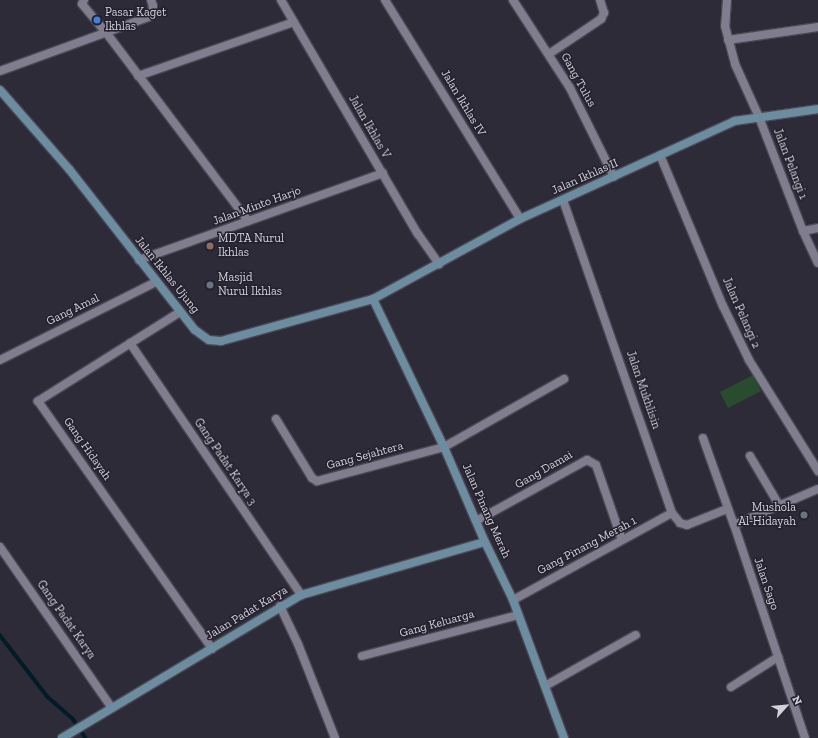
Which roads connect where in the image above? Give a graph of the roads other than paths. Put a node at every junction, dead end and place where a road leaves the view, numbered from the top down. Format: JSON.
{"nodes":[{"id":1,"x":84,"y":0,"type":"edge"},
{"id":2,"x":152,"y":0,"type":"edge"},
{"id":3,"x":281,"y":0,"type":"edge"},
{"id":4,"x":385,"y":0,"type":"edge"},
{"id":5,"x":513,"y":0,"type":"edge"},
{"id":6,"x":600,"y":0,"type":"edge"},
{"id":7,"x":726,"y":0,"type":"edge"},
{"id":8,"x":294,"y":22,"type":"junction"},
{"id":9,"x":818,"y":27,"type":"edge"},
{"id":10,"x":105,"y":31,"type":"junction"},
{"id":11,"x":728,"y":40,"type":"junction"},
{"id":12,"x":549,"y":54,"type":"junction"},
{"id":13,"x":0,"y":71,"type":"edge"},
{"id":14,"x":138,"y":76,"type":"junction"},
{"id":15,"x":0,"y":90,"type":"edge"},
{"id":16,"x":818,"y":109,"type":"edge"},
{"id":17,"x":759,"y":117,"type":"junction"},
{"id":18,"x":660,"y":156,"type":"junction"},
{"id":19,"x":383,"y":173,"type":"junction"},
{"id":20,"x":614,"y":177,"type":"junction"},
{"id":21,"x":563,"y":200,"type":"junction"},
{"id":22,"x":520,"y":219,"type":"junction"},
{"id":23,"x":248,"y":222,"type":"junction"},
{"id":24,"x":818,"y":228,"type":"edge"},
{"id":25,"x":803,"y":231,"type":"junction"},
{"id":26,"x":139,"y":260,"type":"junction"},
{"id":27,"x":818,"y":263,"type":"edge"},
{"id":28,"x":439,"y":264,"type":"junction"},
{"id":29,"x":156,"y":282,"type":"junction"},
{"id":30,"x":374,"y":299,"type":"junction"},
{"id":31,"x":180,"y":312,"type":"junction"},
{"id":32,"x":130,"y":343,"type":"junction"},
{"id":33,"x":0,"y":360,"type":"edge"},
{"id":34,"x":564,"y":379,"type":"dead end"},
{"id":35,"x":276,"y":419,"type":"dead end"},
{"id":36,"x":703,"y":438,"type":"dead end"},
{"id":37,"x":444,"y":446,"type":"junction"},
{"id":38,"x":750,"y":456,"type":"dead end"},
{"id":39,"x":818,"y":471,"type":"edge"},
{"id":40,"x":818,"y":489,"type":"edge"},
{"id":41,"x":779,"y":505,"type":"junction"},
{"id":42,"x":727,"y":509,"type":"junction"},
{"id":43,"x":672,"y":513,"type":"junction"},
{"id":44,"x":476,"y":521,"type":"junction"},
{"id":45,"x":734,"y":525,"type":"junction"},
{"id":46,"x":622,"y":540,"type":"junction"},
{"id":47,"x":485,"y":542,"type":"junction"},
{"id":48,"x":0,"y":547,"type":"edge"},
{"id":49,"x":301,"y":595,"type":"junction"},
{"id":50,"x":513,"y":600,"type":"junction"},
{"id":51,"x":280,"y":606,"type":"junction"},
{"id":52,"x":518,"y":615,"type":"junction"},
{"id":53,"x":636,"y":635,"type":"dead end"},
{"id":54,"x":212,"y":649,"type":"junction"},
{"id":55,"x":362,"y":656,"type":"dead end"},
{"id":56,"x":778,"y":657,"type":"junction"},
{"id":57,"x":545,"y":686,"type":"junction"},
{"id":58,"x":731,"y":686,"type":"dead end"},
{"id":59,"x":112,"y":708,"type":"junction"},
{"id":60,"x":62,"y":738,"type":"edge"},
{"id":61,"x":335,"y":738,"type":"edge"},
{"id":62,"x":564,"y":738,"type":"edge"},
{"id":63,"x":805,"y":738,"type":"edge"}],
"edges":[{"from":1,"to":10,"type":"street"},
{"from":2,"to":10,"type":"street"},
{"from":3,"to":8,"type":"street","name":"Jalan Ikhlas V"},
{"from":4,"to":22,"type":"street","name":"Jalan Ikhlas IV"},
{"from":5,"to":12,"type":"street","name":"Gang Tulus"},
{"from":6,"to":12,"type":"street"},
{"from":7,"to":11,"type":"street","name":"Jalan Pelangi 1"},
{"from":8,"to":14,"type":"street"},
{"from":8,"to":19,"type":"street","name":"Jalan Ikhlas V"},
{"from":9,"to":11,"type":"street"},
{"from":10,"to":13,"type":"street"},
{"from":10,"to":14,"type":"street"},
{"from":11,"to":17,"type":"street","name":"Jalan Pelangi 1"},
{"from":12,"to":20,"type":"street","name":"Gang Tulus"},
{"from":14,"to":23,"type":"street"},
{"from":15,"to":26,"type":"street","name":"Jalan Ikhlas Ujung"},
{"from":16,"to":17,"type":"street","name":"Jalan Ikhlas II"},
{"from":17,"to":18,"type":"street","name":"Jalan Ikhlas II"},
{"from":17,"to":25,"type":"street","name":"Jalan Pelangi 1"},
{"from":18,"to":20,"type":"street","name":"Jalan Ikhlas II"},
{"from":18,"to":39,"type":"street","name":"Jalan Pelangi 2"},
{"from":19,"to":23,"type":"street","name":"Jalan Minto Harjo"},
{"from":19,"to":28,"type":"street","name":"Jalan Ikhlas V"},
{"from":20,"to":21,"type":"street","name":"Jalan Ikhlas II"},
{"from":21,"to":22,"type":"street","name":"Jalan Ikhlas II"},
{"from":21,"to":43,"type":"street","name":"Jalan Mukhlisin"},
{"from":22,"to":28,"type":"street","name":"Jalan Ikhlas II"},
{"from":23,"to":26,"type":"street","name":"Jalan Minto Harjo"},
{"from":24,"to":25,"type":"street"},
{"from":25,"to":27,"type":"street","name":"Jalan Pelangi 1"},
{"from":26,"to":29,"type":"street","name":"Jalan Ikhlas Ujung"},
{"from":28,"to":30,"type":"street","name":"Jalan Ikhlas II"},
{"from":29,"to":31,"type":"street","name":"Jalan Ikhlas Ujung"},
{"from":29,"to":33,"type":"street","name":"Gang Amal"},
{"from":30,"to":31,"type":"street","name":"Jalan Ikhlas Ujung"},
{"from":30,"to":37,"type":"street","name":"Jalan Pinang Merah"},
{"from":31,"to":32,"type":"street","name":"Gang Hidayah"},
{"from":32,"to":49,"type":"street","name":"Gang Padat Karya 3"},
{"from":32,"to":54,"type":"street","name":"Gang Hidayah"},
{"from":34,"to":37,"type":"street"},
{"from":35,"to":37,"type":"street","name":"Gang Sejahtera"},
{"from":36,"to":42,"type":"street"},
{"from":37,"to":44,"type":"street","name":"Jalan Pinang Merah"},
{"from":38,"to":41,"type":"street"},
{"from":40,"to":41,"type":"street"},
{"from":41,"to":45,"type":"street"},
{"from":42,"to":43,"type":"street"},
{"from":42,"to":45,"type":"street"},
{"from":43,"to":46,"type":"street","name":"Gang Pinang Merah 1"},
{"from":44,"to":46,"type":"street","name":"Gang Damai"},
{"from":44,"to":47,"type":"street","name":"Jalan Pinang Merah"},
{"from":45,"to":56,"type":"street","name":"Jalan Sago"},
{"from":46,"to":50,"type":"street","name":"Gang Pinang Merah 1"},
{"from":47,"to":49,"type":"street","name":"Jalan Padat Karya"},
{"from":47,"to":50,"type":"street","name":"Jalan Pinang Merah"},
{"from":48,"to":59,"type":"street","name":"Gang Padat Karya"},
{"from":49,"to":51,"type":"street","name":"Jalan Padat Karya"},
{"from":50,"to":52,"type":"street","name":"Jalan Pinang Merah"},
{"from":51,"to":54,"type":"street","name":"Jalan Padat Karya"},
{"from":51,"to":61,"type":"street"},
{"from":52,"to":55,"type":"street","name":"Gang Keluarga"},
{"from":52,"to":57,"type":"street","name":"Jalan Pinang Merah"},
{"from":53,"to":57,"type":"street"},
{"from":54,"to":59,"type":"street","name":"Jalan Padat Karya"},
{"from":56,"to":58,"type":"street"},
{"from":56,"to":63,"type":"street","name":"Jalan Sago"},
{"from":57,"to":62,"type":"street","name":"Jalan Pinang Merah"},
{"from":59,"to":60,"type":"street","name":"Jalan Padat Karya"}]}
